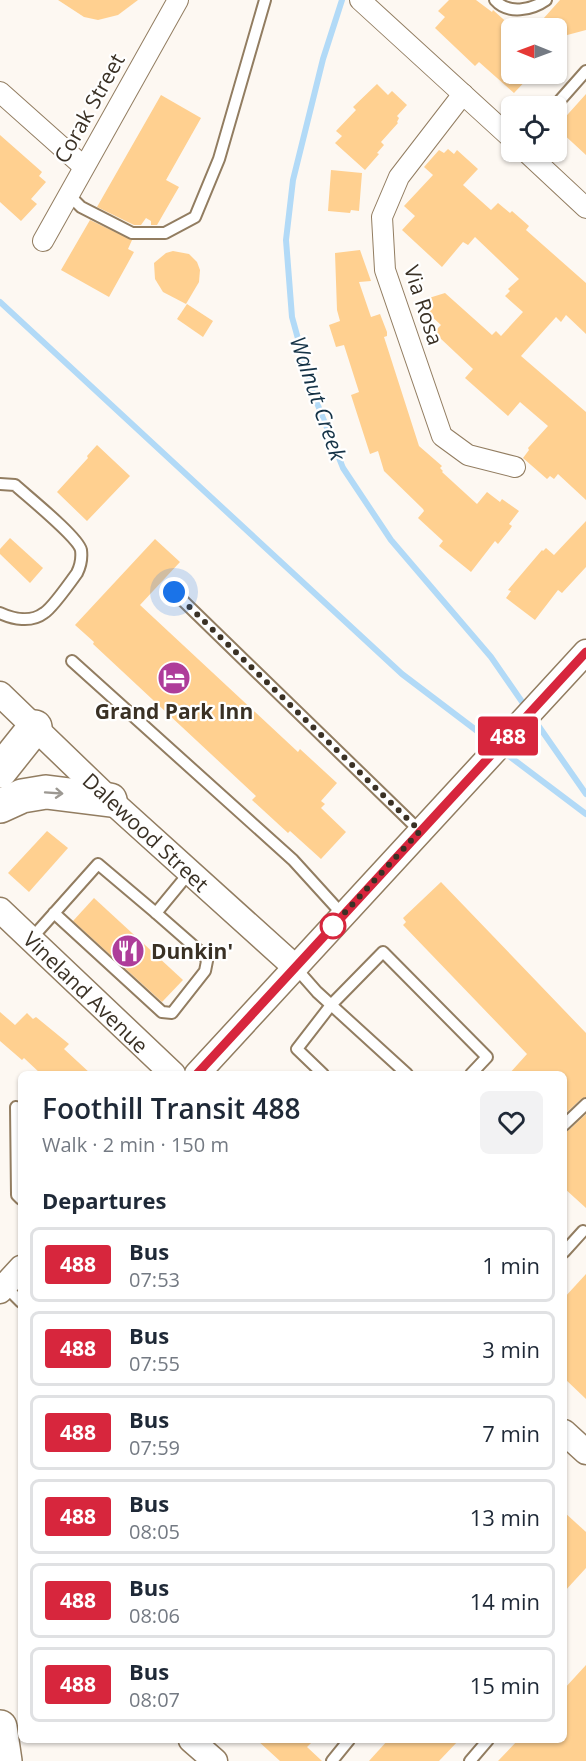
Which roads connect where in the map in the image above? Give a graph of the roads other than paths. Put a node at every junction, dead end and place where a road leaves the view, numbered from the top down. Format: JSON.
{"nodes":[{"id":1,"x":178,"y":0,"type":"edge"},
{"id":2,"x":265,"y":0,"type":"edge"},
{"id":3,"x":495,"y":0,"type":"edge"},
{"id":4,"x":546,"y":0,"type":"edge"},
{"id":5,"x":364,"y":2,"type":"edge"},
{"id":6,"x":586,"y":71,"type":"edge"},
{"id":7,"x":0,"y":92,"type":"edge"},
{"id":8,"x":463,"y":94,"type":"junction"},
{"id":9,"x":564,"y":96,"type":"edge"},
{"id":10,"x":501,"y":129,"type":"edge"},
{"id":11,"x":537,"y":162,"type":"edge"},
{"id":12,"x":83,"y":166,"type":"junction"},
{"id":13,"x":68,"y":194,"type":"junction"},
{"id":14,"x":586,"y":208,"type":"edge"},
{"id":15,"x":43,"y":241,"type":"dead end"},
{"id":16,"x":515,"y":466,"type":"dead end"},
{"id":17,"x":0,"y":484,"type":"edge"},
{"id":18,"x":174,"y":592,"type":"dead end"},
{"id":19,"x":0,"y":613,"type":"edge"},
{"id":20,"x":586,"y":652,"type":"edge"},
{"id":21,"x":72,"y":661,"type":"dead end"},
{"id":22,"x":0,"y":694,"type":"edge"},
{"id":23,"x":35,"y":727,"type":"junction"},
{"id":24,"x":0,"y":771,"type":"edge"},
{"id":25,"x":110,"y":800,"type":"junction"},
{"id":26,"x":0,"y":806,"type":"edge"},
{"id":27,"x":420,"y":831,"type":"junction"},
{"id":28,"x":189,"y":873,"type":"junction"},
{"id":29,"x":0,"y":910,"type":"edge"},
{"id":30,"x":54,"y":913,"type":"junction"},
{"id":31,"x":156,"y":913,"type":"junction"},
{"id":32,"x":344,"y":915,"type":"junction"},
{"id":33,"x":31,"y":939,"type":"junction"},
{"id":34,"x":295,"y":967,"type":"junction"},
{"id":35,"x":331,"y":1005,"type":"junction"},
{"id":36,"x":170,"y":1071,"type":"edge"},
{"id":37,"x":200,"y":1071,"type":"edge"},
{"id":38,"x":320,"y":1071,"type":"edge"},
{"id":39,"x":404,"y":1071,"type":"edge"},
{"id":40,"x":474,"y":1071,"type":"edge"},
{"id":41,"x":586,"y":1104,"type":"edge"},
{"id":42,"x":18,"y":1109,"type":"edge"},
{"id":43,"x":567,"y":1122,"type":"edge"},
{"id":44,"x":18,"y":1196,"type":"edge"},
{"id":45,"x":583,"y":1231,"type":"dead end"},
{"id":46,"x":567,"y":1249,"type":"edge"},
{"id":47,"x":567,"y":1435,"type":"edge"},
{"id":48,"x":586,"y":1452,"type":"edge"},
{"id":49,"x":0,"y":1727,"type":"edge"},
{"id":50,"x":194,"y":1743,"type":"edge"},
{"id":51,"x":347,"y":1743,"type":"edge"},
{"id":52,"x":485,"y":1743,"type":"edge"},
{"id":53,"x":5,"y":1761,"type":"edge"},
{"id":54,"x":215,"y":1761,"type":"edge"},
{"id":55,"x":332,"y":1761,"type":"edge"},
{"id":56,"x":470,"y":1761,"type":"edge"}],
"edges":[{"from":1,"to":12,"type":"street","name":"Corak Street"},
{"from":2,"to":13,"type":"lane"},
{"from":3,"to":4,"type":"lane"},
{"from":5,"to":8,"type":"street"},
{"from":6,"to":9,"type":"lane"},
{"from":7,"to":12,"type":"street"},
{"from":8,"to":10,"type":"street"},
{"from":8,"to":16,"type":"street","name":"Via Rosa"},
{"from":11,"to":14,"type":"street"},
{"from":12,"to":13,"type":"street","name":"Corak Street"},
{"from":13,"to":15,"type":"street","name":"Corak Street"},
{"from":17,"to":19,"type":"lane"},
{"from":18,"to":27,"type":"lane"},
{"from":20,"to":27,"type":"street"},
{"from":21,"to":32,"type":"lane"},
{"from":22,"to":23,"type":"street","name":"Dalewood Street"},
{"from":23,"to":24,"type":"highway"},
{"from":23,"to":25,"type":"street","name":"Dalewood Street"},
{"from":26,"to":25,"type":"highway","one_way":true},
{"from":25,"to":28,"type":"street","name":"Dalewood Street"},
{"from":27,"to":32,"type":"street"},
{"from":28,"to":31,"type":"lane"},
{"from":28,"to":34,"type":"street","name":"Dalewood Street"},
{"from":29,"to":33,"type":"street","name":"Vineland Avenue"},
{"from":30,"to":31,"type":"lane"},
{"from":30,"to":31,"type":"lane"},
{"from":30,"to":33,"type":"lane"},
{"from":32,"to":34,"type":"street"},
{"from":33,"to":36,"type":"street","name":"Vineland Avenue"},
{"from":34,"to":35,"type":"lane"},
{"from":34,"to":37,"type":"street"},
{"from":35,"to":38,"type":"lane"},
{"from":35,"to":39,"type":"lane"},
{"from":35,"to":40,"type":"lane"},
{"from":41,"to":43,"type":"lane"},
{"from":42,"to":44,"type":"lane"},
{"from":45,"to":46,"type":"lane"},
{"from":47,"to":48,"type":"street"},
{"from":49,"to":53,"type":"highway"},
{"from":50,"to":54,"type":"street"},
{"from":51,"to":55,"type":"lane"},
{"from":52,"to":56,"type":"lane"}]}
